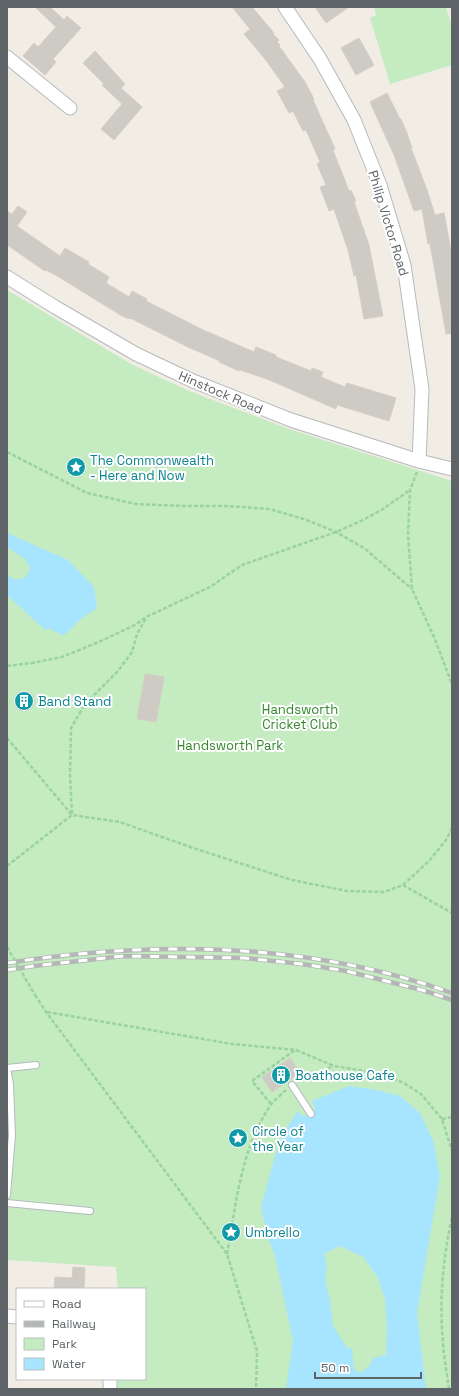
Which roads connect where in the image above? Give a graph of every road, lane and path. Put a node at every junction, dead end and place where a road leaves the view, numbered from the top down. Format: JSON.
{"nodes":[{"id":1,"x":285,"y":7,"type":"edge"},
{"id":2,"x":7,"y":57,"type":"edge"},
{"id":3,"x":70,"y":108,"type":"dead end"},
{"id":4,"x":7,"y":277,"type":"edge"},
{"id":5,"x":7,"y":452,"type":"edge"},
{"id":6,"x":419,"y":461,"type":"junction"},
{"id":7,"x":452,"y":469,"type":"edge"},
{"id":8,"x":410,"y":490,"type":"junction"},
{"id":9,"x":336,"y":532,"type":"junction"},
{"id":10,"x":412,"y":589,"type":"junction"},
{"id":11,"x":146,"y":617,"type":"junction"},
{"id":12,"x":7,"y":666,"type":"edge"},
{"id":13,"x":452,"y":684,"type":"edge"},
{"id":14,"x":7,"y":738,"type":"edge"},
{"id":15,"x":72,"y":815,"type":"junction"},
{"id":16,"x":452,"y":828,"type":"edge"},
{"id":17,"x":7,"y":866,"type":"edge"},
{"id":18,"x":403,"y":885,"type":"junction"},
{"id":19,"x":452,"y":913,"type":"edge"},
{"id":20,"x":7,"y":947,"type":"edge"},
{"id":21,"x":46,"y":1012,"type":"junction"},
{"id":22,"x":296,"y":1050,"type":"junction"},
{"id":23,"x":36,"y":1065,"type":"dead end"},
{"id":24,"x":334,"y":1066,"type":"junction"},
{"id":25,"x":7,"y":1068,"type":"edge"},
{"id":26,"x":292,"y":1085,"type":"junction"},
{"id":27,"x":271,"y":1104,"type":"junction"},
{"id":28,"x":311,"y":1114,"type":"dead end"},
{"id":29,"x":452,"y":1117,"type":"edge"},
{"id":30,"x":442,"y":1119,"type":"junction"},
{"id":31,"x":452,"y":1151,"type":"edge"},
{"id":32,"x":7,"y":1195,"type":"edge"},
{"id":33,"x":7,"y":1203,"type":"edge"},
{"id":34,"x":90,"y":1211,"type":"dead end"},
{"id":35,"x":452,"y":1217,"type":"edge"},
{"id":36,"x":227,"y":1254,"type":"junction"},
{"id":37,"x":256,"y":1389,"type":"edge"},
{"id":38,"x":449,"y":1389,"type":"edge"}],
"edges":[{"from":1,"to":6,"type":"street","name":"Philip Victor Road"},
{"from":2,"to":3,"type":"street"},
{"from":4,"to":6,"type":"street","name":"Hinstock Road"},
{"from":5,"to":9,"type":"path"},
{"from":6,"to":7,"type":"street","name":"Hinstock Road"},
{"from":6,"to":8,"type":"path"},
{"from":8,"to":9,"type":"path"},
{"from":8,"to":10,"type":"path"},
{"from":9,"to":10,"type":"path"},
{"from":9,"to":11,"type":"path"},
{"from":10,"to":13,"type":"path"},
{"from":11,"to":12,"type":"path"},
{"from":11,"to":15,"type":"path"},
{"from":14,"to":15,"type":"path"},
{"from":15,"to":17,"type":"path"},
{"from":15,"to":18,"type":"path"},
{"from":16,"to":18,"type":"path"},
{"from":18,"to":19,"type":"path"},
{"from":20,"to":21,"type":"path","bridge":true},
{"from":21,"to":22,"type":"path"},
{"from":21,"to":36,"type":"path"},
{"from":22,"to":24,"type":"path"},
{"from":22,"to":27,"type":"path"},
{"from":23,"to":25,"type":"lane"},
{"from":24,"to":26,"type":"path"},
{"from":24,"to":30,"type":"path"},
{"from":25,"to":32,"type":"lane"},
{"from":26,"to":27,"type":"path"},
{"from":26,"to":28,"type":"lane"},
{"from":27,"to":36,"type":"path"},
{"from":29,"to":30,"type":"path"},
{"from":30,"to":31,"type":"path"},
{"from":33,"to":34,"type":"lane"},
{"from":35,"to":38,"type":"path"},
{"from":36,"to":37,"type":"path"}]}
